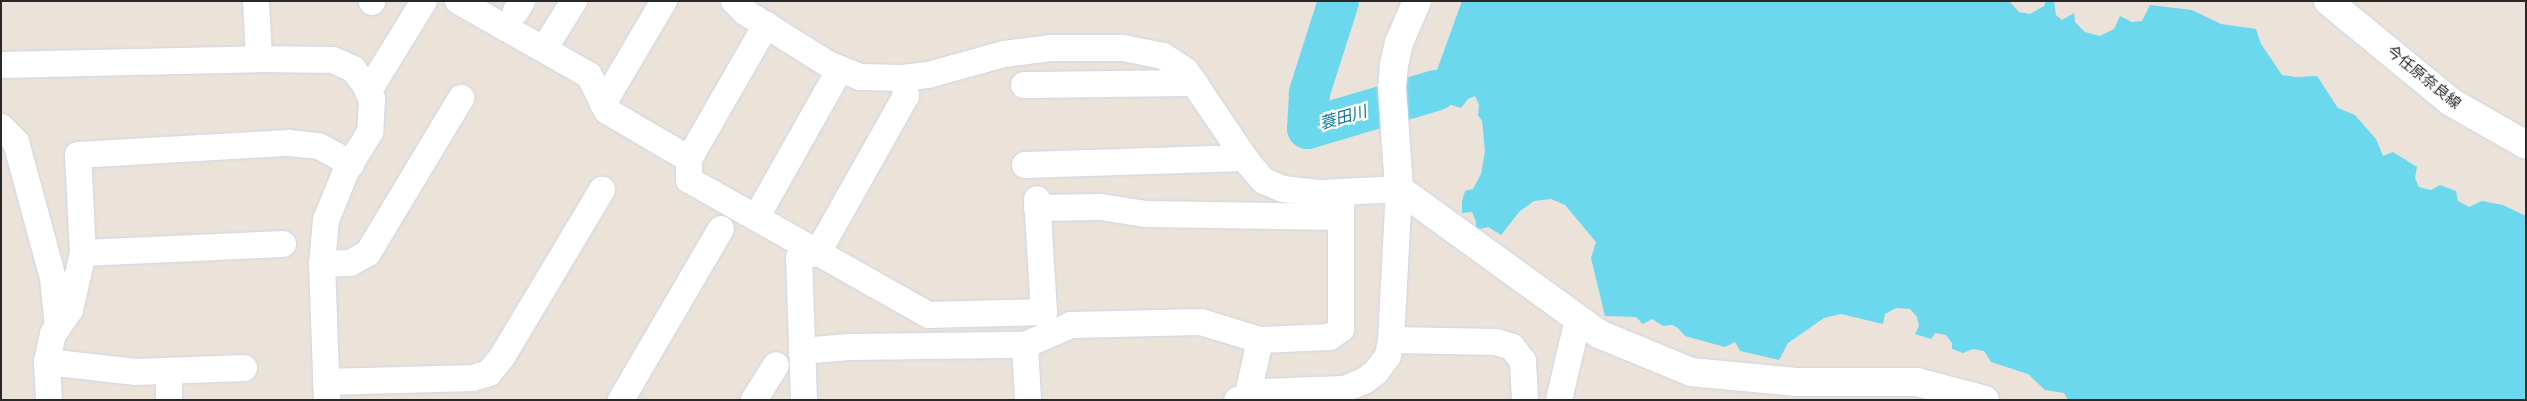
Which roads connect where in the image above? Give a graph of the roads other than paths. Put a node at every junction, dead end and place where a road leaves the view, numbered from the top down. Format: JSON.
{"nodes":[{"id":1,"x":256,"y":1,"type":"edge"},
{"id":2,"x":424,"y":1,"type":"edge"},
{"id":3,"x":458,"y":1,"type":"edge"},
{"id":4,"x":574,"y":1,"type":"edge"},
{"id":5,"x":664,"y":1,"type":"edge"},
{"id":6,"x":734,"y":1,"type":"edge"},
{"id":7,"x":1417,"y":1,"type":"edge"},
{"id":8,"x":2328,"y":1,"type":"edge"},
{"id":9,"x":766,"y":25,"type":"junction"},
{"id":10,"x":544,"y":50,"type":"junction"},
{"id":11,"x":259,"y":58,"type":"junction"},
{"id":12,"x":1,"y":65,"type":"edge"},
{"id":13,"x":840,"y":69,"type":"junction"},
{"id":14,"x":903,"y":78,"type":"junction"},
{"id":15,"x":1194,"y":83,"type":"junction"},
{"id":16,"x":1024,"y":85,"type":"dead end"},
{"id":17,"x":368,"y":92,"type":"junction"},
{"id":18,"x":461,"y":98,"type":"dead end"},
{"id":19,"x":603,"y":104,"type":"junction"},
{"id":20,"x":1,"y":126,"type":"edge"},
{"id":21,"x":2526,"y":145,"type":"edge"},
{"id":22,"x":1245,"y":158,"type":"junction"},
{"id":23,"x":688,"y":159,"type":"junction"},
{"id":24,"x":351,"y":164,"type":"junction"},
{"id":25,"x":1025,"y":164,"type":"dead end"},
{"id":26,"x":1399,"y":189,"type":"junction"},
{"id":27,"x":602,"y":190,"type":"dead end"},
{"id":28,"x":1341,"y":205,"type":"junction"},
{"id":29,"x":756,"y":218,"type":"junction"},
{"id":30,"x":721,"y":229,"type":"dead end"},
{"id":31,"x":283,"y":244,"type":"dead end"},
{"id":32,"x":818,"y":252,"type":"junction"},
{"id":33,"x":83,"y":253,"type":"junction"},
{"id":34,"x":322,"y":264,"type":"junction"},
{"id":35,"x":1578,"y":319,"type":"junction"},
{"id":36,"x":58,"y":328,"type":"junction"},
{"id":37,"x":1260,"y":340,"type":"junction"},
{"id":38,"x":1391,"y":340,"type":"junction"},
{"id":39,"x":1025,"y":345,"type":"junction"},
{"id":40,"x":802,"y":351,"type":"junction"},
{"id":41,"x":47,"y":362,"type":"junction"},
{"id":42,"x":776,"y":365,"type":"dead end"},
{"id":43,"x":244,"y":368,"type":"dead end"},
{"id":44,"x":169,"y":371,"type":"junction"},
{"id":45,"x":327,"y":391,"type":"edge"},
{"id":46,"x":1797,"y":391,"type":"edge"},
{"id":47,"x":1243,"y":398,"type":"edge"},
{"id":48,"x":49,"y":400,"type":"edge"},
{"id":49,"x":169,"y":400,"type":"edge"},
{"id":50,"x":621,"y":400,"type":"edge"},
{"id":51,"x":754,"y":400,"type":"edge"},
{"id":52,"x":804,"y":400,"type":"edge"},
{"id":53,"x":1028,"y":400,"type":"edge"},
{"id":54,"x":1525,"y":400,"type":"edge"},
{"id":55,"x":1559,"y":400,"type":"edge"},
{"id":56,"x":1985,"y":400,"type":"edge"}],
"edges":[{"from":1,"to":11,"type":"street"},
{"from":2,"to":17,"type":"street"},
{"from":3,"to":10,"type":"street"},
{"from":4,"to":10,"type":"street"},
{"from":5,"to":19,"type":"street"},
{"from":6,"to":9,"type":"street"},
{"from":7,"to":26,"type":"street"},
{"from":8,"to":21,"type":"street","name":"今任原奈良線"},
{"from":9,"to":13,"type":"street"},
{"from":9,"to":23,"type":"street"},
{"from":10,"to":19,"type":"street"},
{"from":11,"to":12,"type":"street"},
{"from":11,"to":17,"type":"street"},
{"from":13,"to":14,"type":"street"},
{"from":13,"to":29,"type":"street"},
{"from":14,"to":15,"type":"street"},
{"from":14,"to":32,"type":"street"},
{"from":15,"to":16,"type":"street"},
{"from":15,"to":22,"type":"street"},
{"from":17,"to":24,"type":"street"},
{"from":18,"to":34,"type":"street"},
{"from":19,"to":23,"type":"street"},
{"from":20,"to":36,"type":"street"},
{"from":22,"to":25,"type":"street"},
{"from":22,"to":28,"type":"street"},
{"from":23,"to":29,"type":"street"},
{"from":24,"to":33,"type":"street"},
{"from":24,"to":34,"type":"street"},
{"from":26,"to":28,"type":"street"},
{"from":26,"to":35,"type":"street"},
{"from":26,"to":38,"type":"street"},
{"from":27,"to":45,"type":"street"},
{"from":28,"to":32,"type":"street"},
{"from":28,"to":37,"type":"street"},
{"from":29,"to":32,"type":"street"},
{"from":30,"to":50,"type":"street"},
{"from":31,"to":33,"type":"street"},
{"from":32,"to":40,"type":"street"},
{"from":33,"to":36,"type":"street"},
{"from":34,"to":45,"type":"street"},
{"from":35,"to":46,"type":"street"},
{"from":35,"to":55,"type":"street"},
{"from":36,"to":41,"type":"street"},
{"from":37,"to":39,"type":"street"},
{"from":37,"to":47,"type":"street"},
{"from":38,"to":47,"type":"street"},
{"from":38,"to":54,"type":"street"},
{"from":39,"to":40,"type":"street"},
{"from":39,"to":53,"type":"street"},
{"from":40,"to":52,"type":"street"},
{"from":41,"to":44,"type":"street"},
{"from":41,"to":48,"type":"street"},
{"from":42,"to":51,"type":"street"},
{"from":43,"to":44,"type":"street"},
{"from":44,"to":49,"type":"street"},
{"from":46,"to":56,"type":"street"}]}
